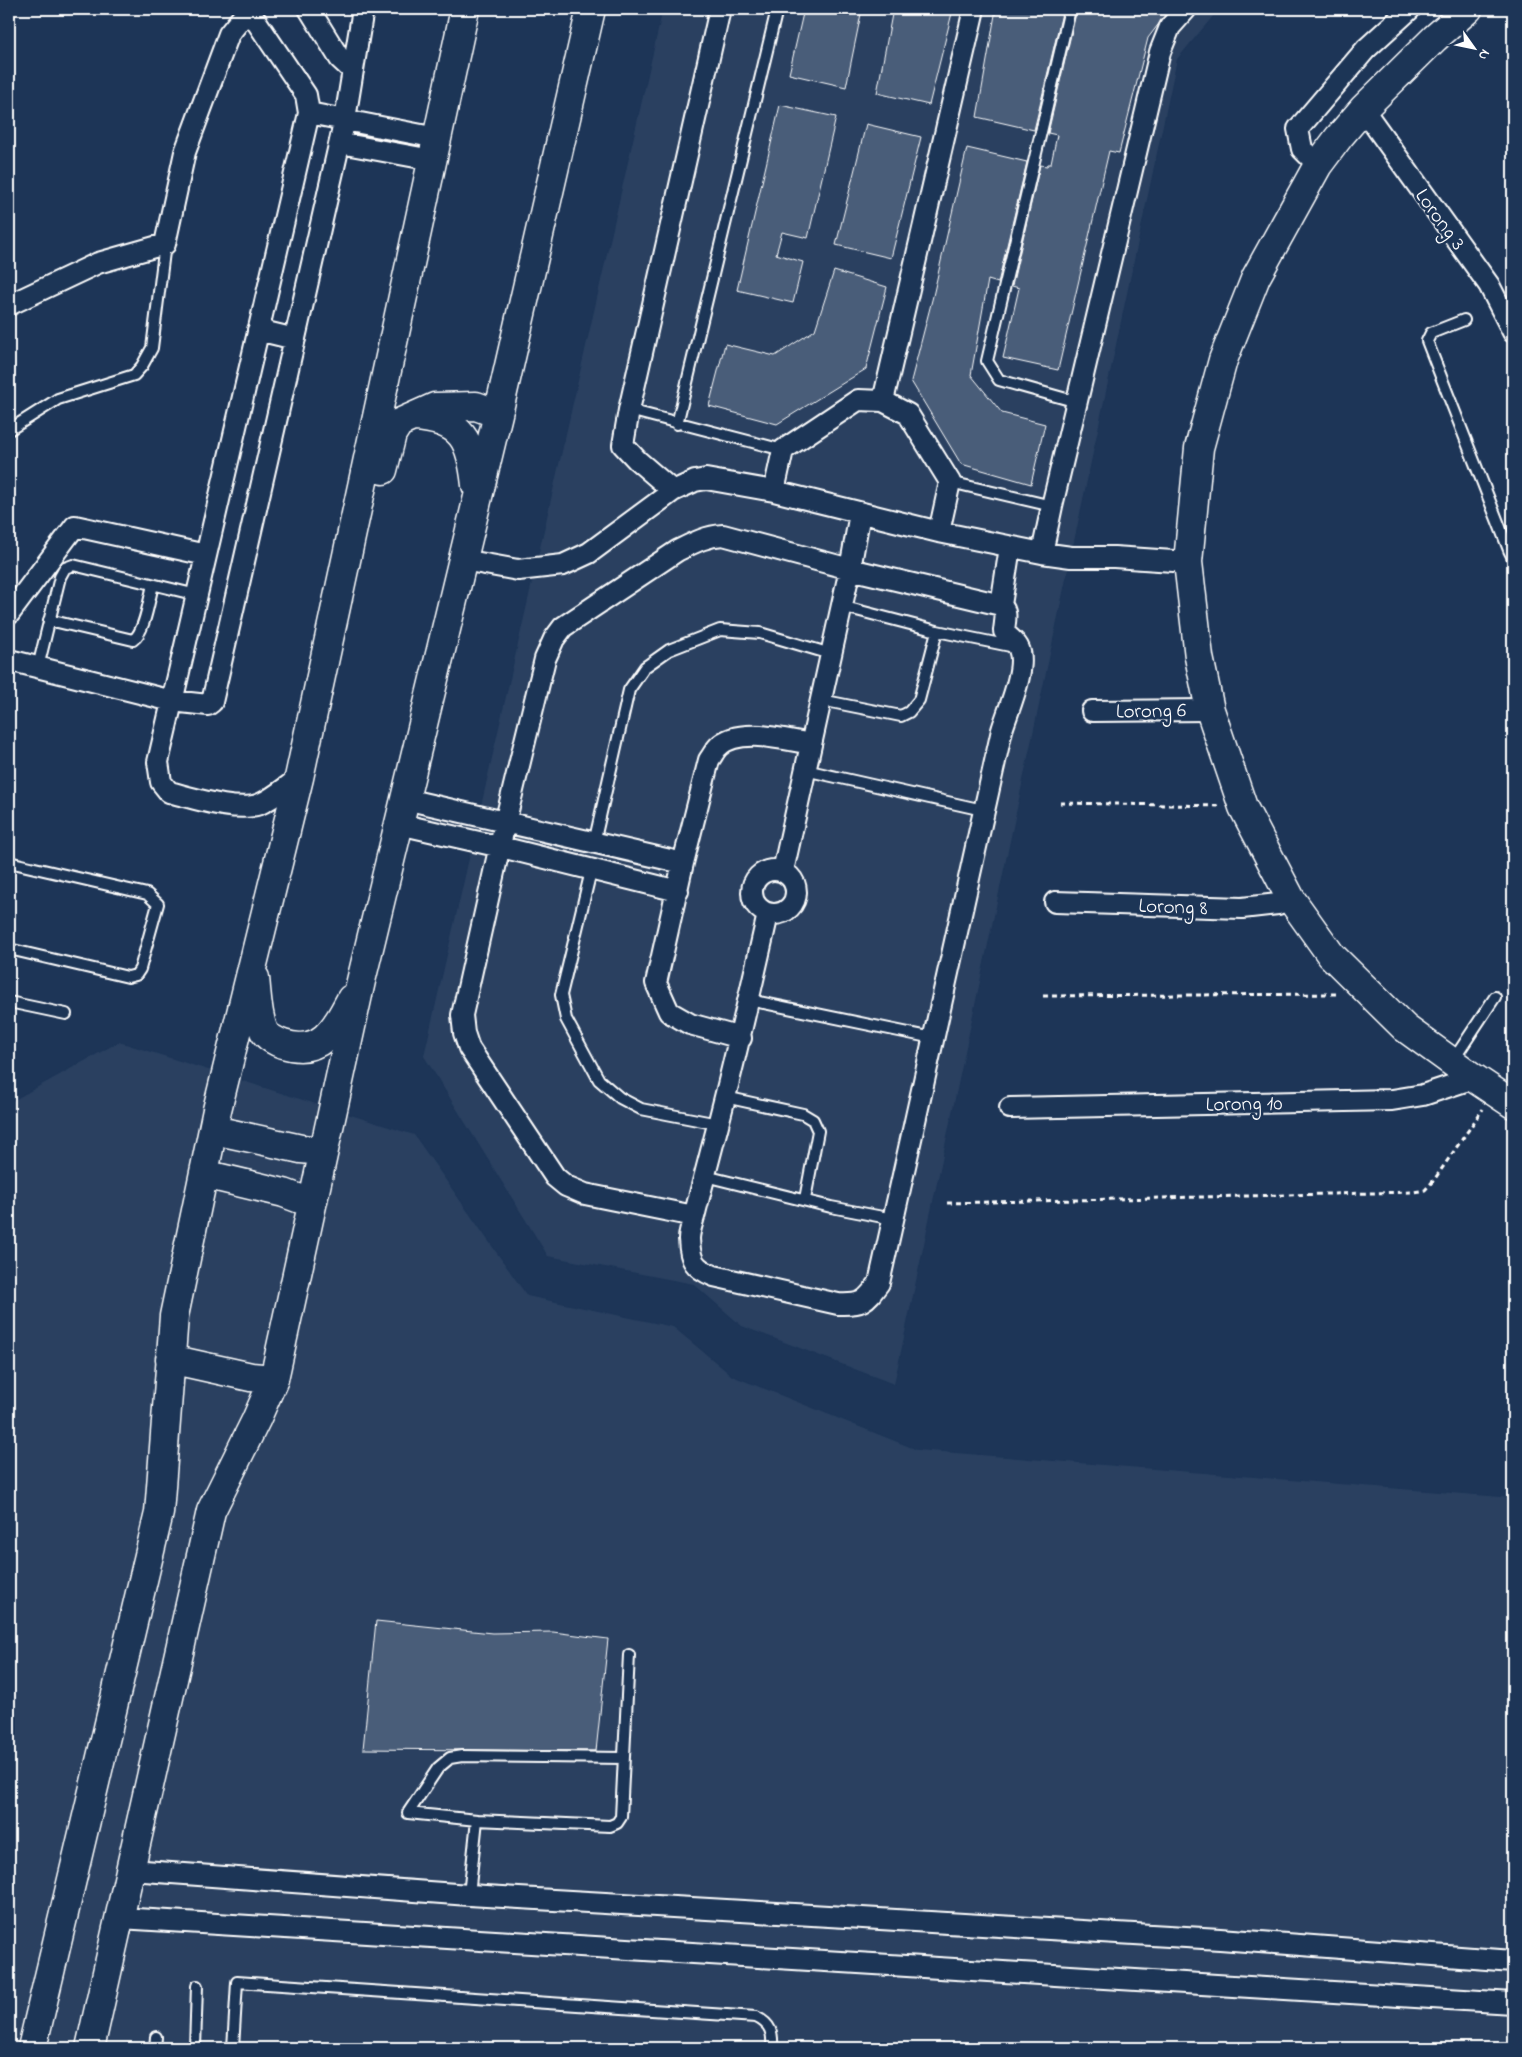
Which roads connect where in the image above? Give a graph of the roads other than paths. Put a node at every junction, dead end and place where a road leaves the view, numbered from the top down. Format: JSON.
{"nodes":[{"id":1,"x":248,"y":9,"type":"edge"},
{"id":2,"x":309,"y":9,"type":"edge"},
{"id":3,"x":363,"y":9,"type":"edge"},
{"id":4,"x":465,"y":9,"type":"edge"},
{"id":5,"x":591,"y":9,"type":"edge"},
{"id":6,"x":720,"y":9,"type":"edge"},
{"id":7,"x":777,"y":9,"type":"edge"},
{"id":8,"x":974,"y":9,"type":"edge"},
{"id":9,"x":1070,"y":9,"type":"edge"},
{"id":10,"x":1186,"y":9,"type":"edge"},
{"id":11,"x":1410,"y":9,"type":"edge"},
{"id":12,"x":1468,"y":9,"type":"edge"},
{"id":13,"x":353,"y":71,"type":"junction"},
{"id":14,"x":1363,"y":109,"type":"junction"},
{"id":15,"x":309,"y":113,"type":"junction"},
{"id":16,"x":345,"y":119,"type":"junction"},
{"id":17,"x":340,"y":143,"type":"junction"},
{"id":18,"x":434,"y":149,"type":"junction"},
{"id":19,"x":1318,"y":165,"type":"junction"},
{"id":20,"x":165,"y":244,"type":"junction"},
{"id":21,"x":9,"y":305,"type":"edge"},
{"id":22,"x":1464,"y":320,"type":"dead end"},
{"id":23,"x":258,"y":330,"type":"junction"},
{"id":24,"x":1513,"y":332,"type":"edge"},
{"id":25,"x":295,"y":339,"type":"junction"},
{"id":26,"x":883,"y":401,"type":"junction"},
{"id":27,"x":1077,"y":402,"type":"junction"},
{"id":28,"x":629,"y":410,"type":"junction"},
{"id":29,"x":498,"y":414,"type":"junction"},
{"id":30,"x":414,"y":417,"type":"junction"},
{"id":31,"x":677,"y":424,"type":"junction"},
{"id":32,"x":9,"y":430,"type":"edge"},
{"id":33,"x":783,"y":450,"type":"junction"},
{"id":34,"x":950,"y":482,"type":"junction"},
{"id":35,"x":673,"y":491,"type":"junction"},
{"id":36,"x":774,"y":491,"type":"junction"},
{"id":37,"x":478,"y":498,"type":"junction"},
{"id":38,"x":1052,"y":506,"type":"junction"},
{"id":39,"x":860,"y":513,"type":"junction"},
{"id":40,"x":939,"y":532,"type":"junction"},
{"id":41,"x":1010,"y":547,"type":"junction"},
{"id":42,"x":1042,"y":553,"type":"junction"},
{"id":43,"x":206,"y":555,"type":"junction"},
{"id":44,"x":1513,"y":558,"type":"edge"},
{"id":45,"x":463,"y":560,"type":"junction"},
{"id":46,"x":1188,"y":562,"type":"junction"},
{"id":47,"x":850,"y":568,"type":"junction"},
{"id":48,"x":153,"y":584,"type":"junction"},
{"id":49,"x":196,"y":595,"type":"junction"},
{"id":50,"x":1001,"y":605,"type":"junction"},
{"id":51,"x":841,"y":606,"type":"junction"},
{"id":52,"x":9,"y":614,"type":"edge"},
{"id":53,"x":50,"y":620,"type":"junction"},
{"id":54,"x":936,"y":631,"type":"junction"},
{"id":55,"x":1019,"y":648,"type":"junction"},
{"id":56,"x":831,"y":654,"type":"junction"},
{"id":57,"x":9,"y":660,"type":"edge"},
{"id":58,"x":38,"y":667,"type":"junction"},
{"id":59,"x":321,"y":676,"type":"junction"},
{"id":60,"x":821,"y":700,"type":"junction"},
{"id":61,"x":172,"y":701,"type":"junction"},
{"id":62,"x":1210,"y":710,"type":"junction"},
{"id":63,"x":1092,"y":711,"type":"dead end"},
{"id":64,"x":811,"y":744,"type":"junction"},
{"id":65,"x":805,"y":770,"type":"junction"},
{"id":66,"x":299,"y":778,"type":"junction"},
{"id":67,"x":984,"y":810,"type":"junction"},
{"id":68,"x":402,"y":812,"type":"junction"},
{"id":69,"x":505,"y":823,"type":"junction"},
{"id":70,"x":594,"y":843,"type":"junction"},
{"id":71,"x":501,"y":847,"type":"junction"},
{"id":72,"x":9,"y":862,"type":"edge"},
{"id":73,"x":683,"y":863,"type":"junction"},
{"id":74,"x":591,"y":870,"type":"junction"},
{"id":75,"x":783,"y":871,"type":"junction"},
{"id":76,"x":678,"y":891,"type":"junction"},
{"id":77,"x":1291,"y":899,"type":"junction"},
{"id":78,"x":1054,"y":902,"type":"dead end"},
{"id":79,"x":768,"y":914,"type":"junction"},
{"id":80,"x":9,"y":949,"type":"edge"},
{"id":81,"x":254,"y":958,"type":"junction"},
{"id":82,"x":361,"y":980,"type":"junction"},
{"id":83,"x":1495,"y":996,"type":"dead end"},
{"id":84,"x":749,"y":1000,"type":"junction"},
{"id":85,"x":9,"y":1002,"type":"edge"},
{"id":86,"x":66,"y":1014,"type":"dead end"},
{"id":87,"x":741,"y":1038,"type":"junction"},
{"id":88,"x":933,"y":1038,"type":"junction"},
{"id":89,"x":1452,"y":1062,"type":"junction"},
{"id":90,"x":1494,"y":1091,"type":"edge"},
{"id":91,"x":725,"y":1097,"type":"junction"},
{"id":92,"x":1010,"y":1108,"type":"dead end"},
{"id":93,"x":718,"y":1124,"type":"junction"},
{"id":94,"x":214,"y":1130,"type":"junction"},
{"id":95,"x":323,"y":1151,"type":"junction"},
{"id":96,"x":204,"y":1174,"type":"junction"},
{"id":97,"x":705,"y":1176,"type":"junction"},
{"id":98,"x":805,"y":1199,"type":"junction"},
{"id":99,"x":312,"y":1203,"type":"junction"},
{"id":100,"x":694,"y":1216,"type":"junction"},
{"id":101,"x":892,"y":1219,"type":"junction"},
{"id":102,"x":170,"y":1359,"type":"junction"},
{"id":103,"x":274,"y":1379,"type":"junction"},
{"id":104,"x":629,"y":1655,"type":"dead end"},
{"id":105,"x":624,"y":1758,"type":"junction"},
{"id":106,"x":477,"y":1820,"type":"junction"},
{"id":107,"x":131,"y":1870,"type":"junction"},
{"id":108,"x":469,"y":1895,"type":"junction"},
{"id":109,"x":120,"y":1918,"type":"junction"},
{"id":110,"x":1513,"y":1961,"type":"edge"},
{"id":111,"x":197,"y":1986,"type":"dead end"},
{"id":112,"x":1513,"y":2004,"type":"edge"},
{"id":113,"x":156,"y":2037,"type":"dead end"},
{"id":114,"x":32,"y":2048,"type":"edge"},
{"id":115,"x":90,"y":2048,"type":"edge"},
{"id":116,"x":155,"y":2048,"type":"edge"},
{"id":117,"x":195,"y":2048,"type":"edge"},
{"id":118,"x":233,"y":2048,"type":"edge"},
{"id":119,"x":772,"y":2048,"type":"edge"}],
"edges":[{"from":1,"to":15,"type":"street"},
{"from":1,"to":20,"type":"street"},
{"from":2,"to":13,"type":"street"},
{"from":3,"to":13,"type":"street"},
{"from":4,"to":18,"type":"street"},
{"from":5,"to":29,"type":"street"},
{"from":6,"to":28,"type":"street"},
{"from":7,"to":31,"type":"lane"},
{"from":8,"to":26,"type":"street"},
{"from":9,"to":27,"type":"lane"},
{"from":10,"to":27,"type":"street"},
{"from":11,"to":19,"type":"street"},
{"from":12,"to":14,"type":"street"},
{"from":13,"to":16,"type":"street"},
{"from":14,"to":19,"type":"street"},
{"from":14,"to":24,"type":"street","name":"Lorong 3"},
{"from":15,"to":16,"type":"street"},
{"from":15,"to":23,"type":"street"},
{"from":16,"to":17,"type":"street"},
{"from":16,"to":18,"type":"street"},
{"from":17,"to":18,"type":"street"},
{"from":17,"to":25,"type":"street"},
{"from":18,"to":59,"type":"street"},
{"from":19,"to":46,"type":"street"},
{"from":20,"to":21,"type":"street"},
{"from":20,"to":32,"type":"lane"},
{"from":22,"to":44,"type":"lane"},
{"from":23,"to":25,"type":"street"},
{"from":23,"to":43,"type":"street"},
{"from":25,"to":61,"type":"street"},
{"from":26,"to":33,"type":"street"},
{"from":26,"to":34,"type":"street"},
{"from":27,"to":38,"type":"street"},
{"from":28,"to":31,"type":"lane"},
{"from":28,"to":35,"type":"street"},
{"from":29,"to":30,"type":"street"},
{"from":29,"to":37,"type":"street"},
{"from":30,"to":37,"type":"street"},
{"from":30,"to":59,"type":"street"},
{"from":31,"to":33,"type":"lane"},
{"from":33,"to":36,"type":"street"},
{"from":34,"to":38,"type":"lane"},
{"from":34,"to":40,"type":"street"},
{"from":35,"to":36,"type":"street"},
{"from":35,"to":45,"type":"street"},
{"from":36,"to":39,"type":"street"},
{"from":37,"to":45,"type":"street"},
{"from":38,"to":42,"type":"street"},
{"from":39,"to":40,"type":"street"},
{"from":39,"to":47,"type":"street"},
{"from":40,"to":41,"type":"street"},
{"from":41,"to":42,"type":"street"},
{"from":41,"to":50,"type":"street"},
{"from":42,"to":46,"type":"street"},
{"from":43,"to":49,"type":"street"},
{"from":43,"to":52,"type":"street"},
{"from":45,"to":68,"type":"street"},
{"from":46,"to":62,"type":"street"},
{"from":47,"to":50,"type":"street"},
{"from":47,"to":51,"type":"street"},
{"from":47,"to":69,"type":"street"},
{"from":48,"to":49,"type":"lane"},
{"from":48,"to":53,"type":"lane"},
{"from":48,"to":53,"type":"lane"},
{"from":49,"to":61,"type":"street"},
{"from":50,"to":55,"type":"street"},
{"from":51,"to":54,"type":"lane"},
{"from":51,"to":56,"type":"street"},
{"from":53,"to":58,"type":"lane"},
{"from":54,"to":55,"type":"lane"},
{"from":54,"to":60,"type":"lane"},
{"from":55,"to":67,"type":"street"},
{"from":56,"to":60,"type":"street"},
{"from":56,"to":70,"type":"lane"},
{"from":57,"to":58,"type":"street"},
{"from":58,"to":61,"type":"street"},
{"from":59,"to":66,"type":"street"},
{"from":60,"to":64,"type":"street"},
{"from":61,"to":66,"type":"street"},
{"from":62,"to":63,"type":"street","name":"Lorong 6"},
{"from":62,"to":77,"type":"street"},
{"from":64,"to":65,"type":"street"},
{"from":64,"to":73,"type":"street"},
{"from":65,"to":67,"type":"lane"},
{"from":65,"to":75,"type":"street"},
{"from":66,"to":81,"type":"street"},
{"from":67,"to":88,"type":"street"},
{"from":68,"to":69,"type":"street"},
{"from":68,"to":71,"type":"street"},
{"from":68,"to":82,"type":"street"},
{"from":69,"to":70,"type":"street"},
{"from":69,"to":71,"type":"street"},
{"from":70,"to":73,"type":"street"},
{"from":71,"to":74,"type":"street"},
{"from":71,"to":100,"type":"street"},
{"from":72,"to":80,"type":"lane"},
{"from":73,"to":76,"type":"street"},
{"from":74,"to":76,"type":"street"},
{"from":74,"to":93,"type":"lane"},
{"from":75,"to":79,"type":"street"},
{"from":75,"to":79,"type":"street"},
{"from":76,"to":87,"type":"street"},
{"from":77,"to":78,"type":"street","name":"Lorong 8"},
{"from":77,"to":89,"type":"street"},
{"from":79,"to":84,"type":"street"},
{"from":81,"to":82,"type":"street"},
{"from":81,"to":94,"type":"street"},
{"from":82,"to":95,"type":"street"},
{"from":83,"to":89,"type":"lane"},
{"from":84,"to":87,"type":"street"},
{"from":84,"to":88,"type":"lane"},
{"from":85,"to":86,"type":"lane"},
{"from":87,"to":91,"type":"street"},
{"from":88,"to":101,"type":"street"},
{"from":89,"to":90,"type":"street"},
{"from":90,"to":92,"type":"street","name":"Lorong 10"},
{"from":91,"to":93,"type":"street"},
{"from":91,"to":98,"type":"lane"},
{"from":93,"to":97,"type":"street"},
{"from":94,"to":95,"type":"street"},
{"from":94,"to":96,"type":"street"},
{"from":95,"to":99,"type":"street"},
{"from":96,"to":99,"type":"street"},
{"from":96,"to":102,"type":"street"},
{"from":97,"to":98,"type":"lane"},
{"from":97,"to":100,"type":"street"},
{"from":98,"to":101,"type":"lane"},
{"from":99,"to":103,"type":"street"},
{"from":100,"to":101,"type":"street"},
{"from":102,"to":103,"type":"street"},
{"from":102,"to":114,"type":"street"},
{"from":103,"to":107,"type":"street"},
{"from":104,"to":105,"type":"lane"},
{"from":105,"to":106,"type":"lane"},
{"from":105,"to":106,"type":"lane"},
{"from":106,"to":108,"type":"lane"},
{"from":107,"to":108,"type":"street"},
{"from":107,"to":109,"type":"street"},
{"from":108,"to":110,"type":"street"},
{"from":109,"to":112,"type":"street"},
{"from":109,"to":115,"type":"street"},
{"from":111,"to":117,"type":"lane"},
{"from":113,"to":116,"type":"lane"},
{"from":118,"to":119,"type":"lane"}]}
